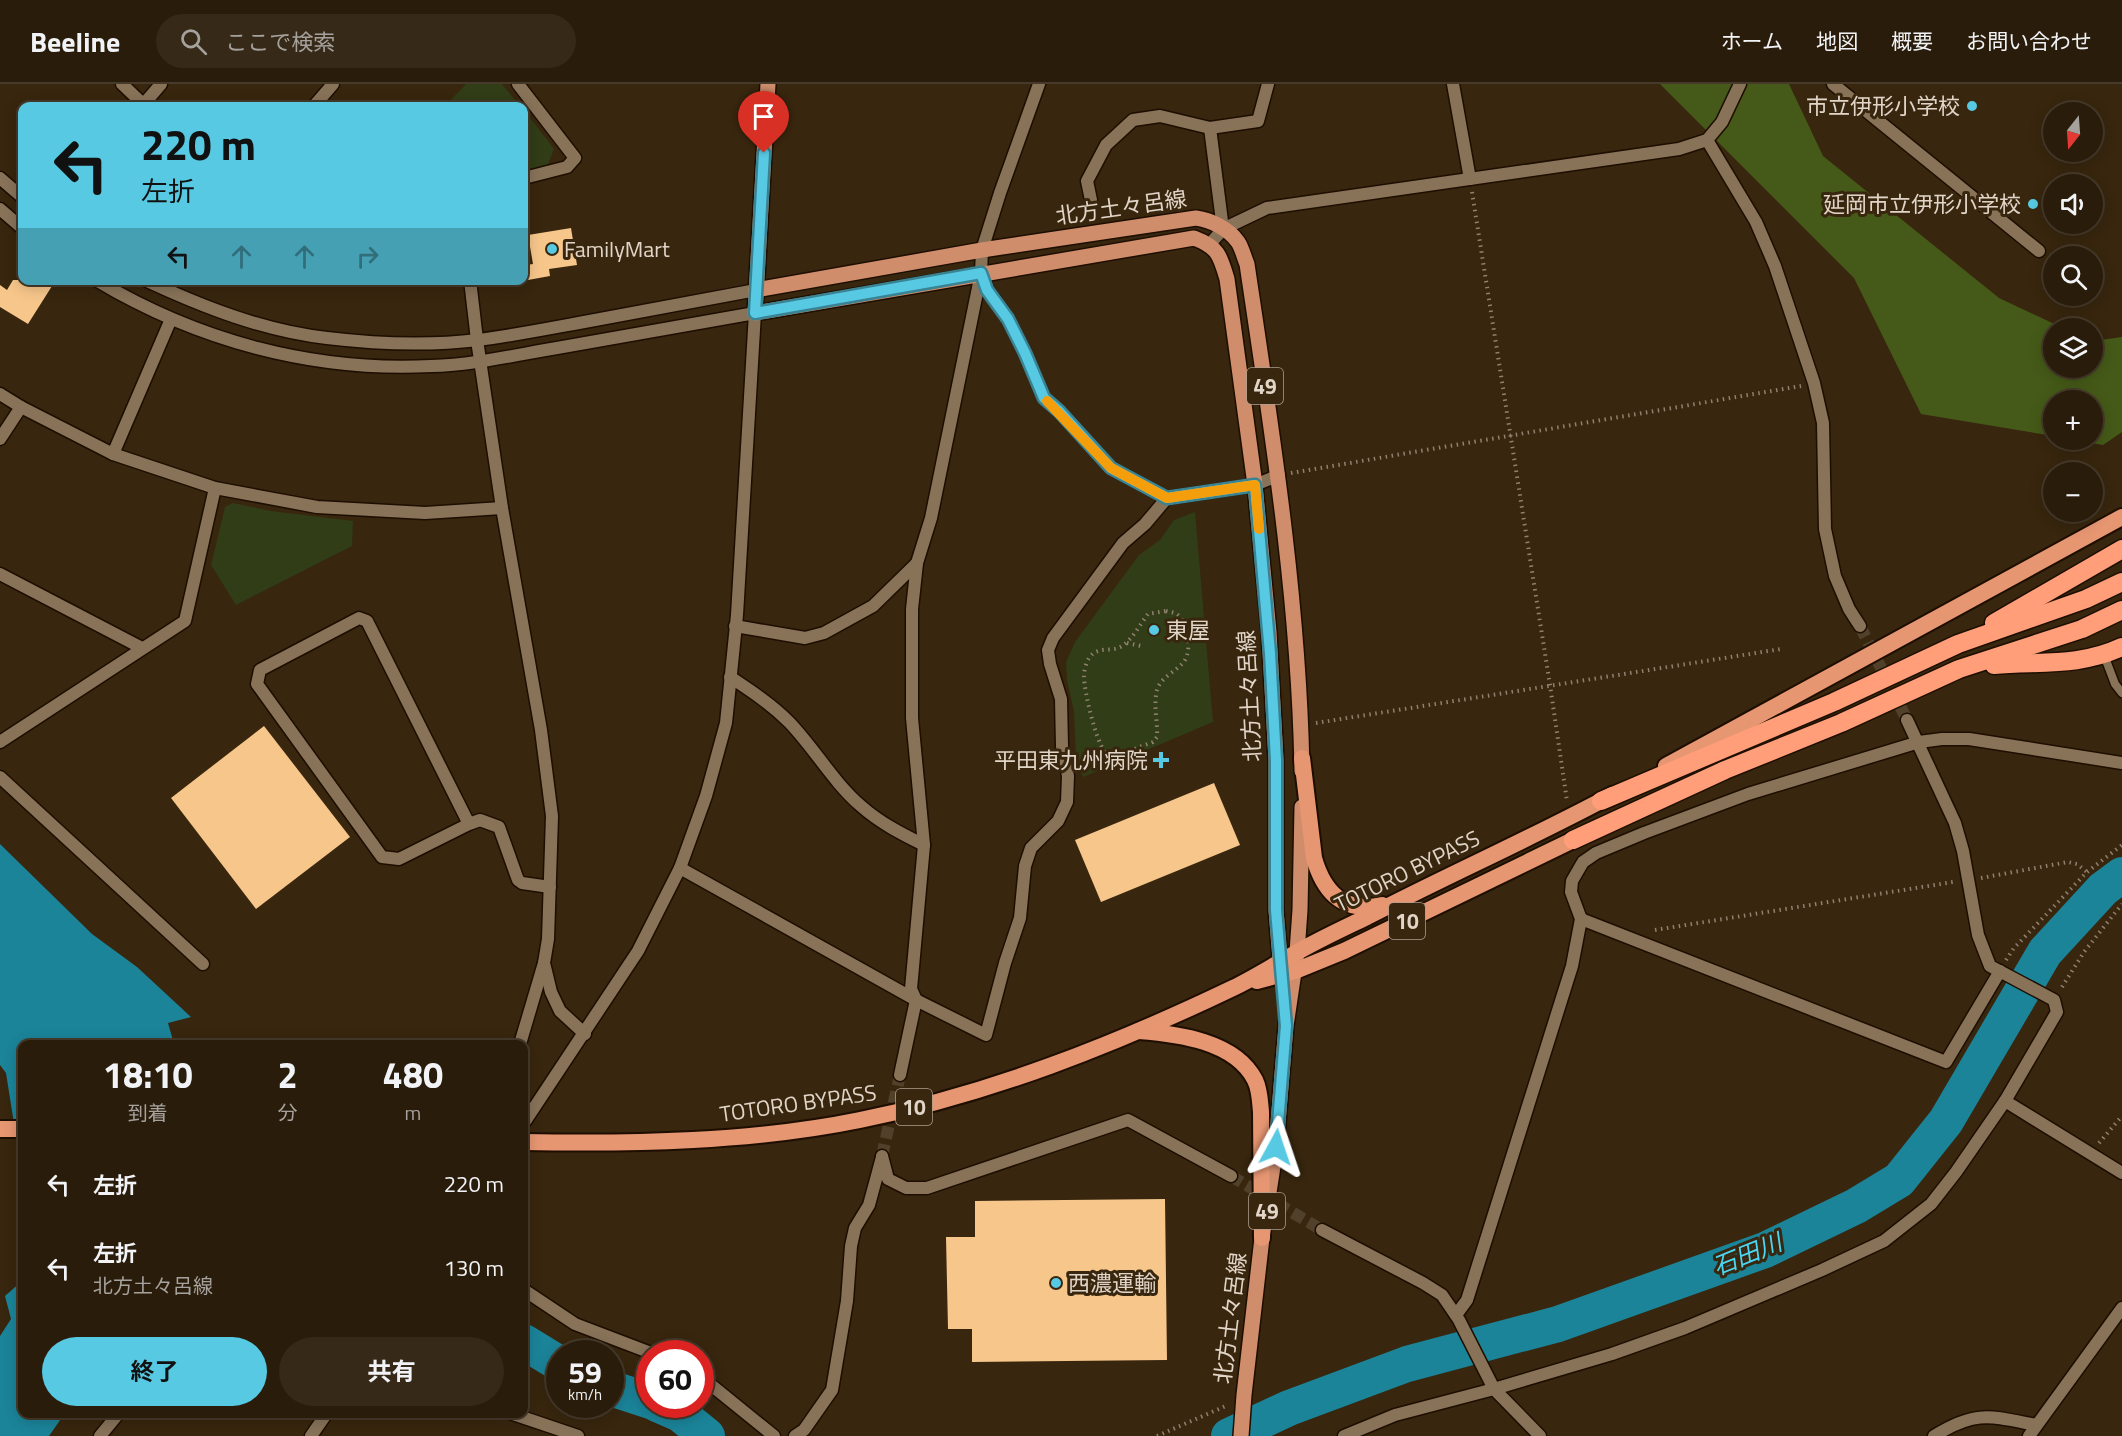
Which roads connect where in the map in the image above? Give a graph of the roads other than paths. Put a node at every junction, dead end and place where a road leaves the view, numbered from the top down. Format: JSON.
{"nodes":[{"id":1,"x":122,"y":84,"type":"edge"},
{"id":2,"x":161,"y":84,"type":"edge"},
{"id":3,"x":333,"y":84,"type":"edge"},
{"id":4,"x":518,"y":84,"type":"edge"},
{"id":5,"x":768,"y":84,"type":"edge"},
{"id":6,"x":1039,"y":84,"type":"edge"},
{"id":7,"x":1268,"y":84,"type":"edge"},
{"id":8,"x":1453,"y":84,"type":"edge"},
{"id":9,"x":1740,"y":84,"type":"edge"},
{"id":10,"x":1833,"y":84,"type":"edge"},
{"id":11,"x":140,"y":102,"type":"edge"},
{"id":12,"x":147,"y":102,"type":"edge"},
{"id":13,"x":317,"y":102,"type":"edge"},
{"id":14,"x":1210,"y":128,"type":"junction"},
{"id":15,"x":1707,"y":140,"type":"junction"},
{"id":16,"x":528,"y":177,"type":"edge"},
{"id":17,"x":0,"y":178,"type":"edge"},
{"id":18,"x":1470,"y":179,"type":"junction"},
{"id":19,"x":18,"y":194,"type":"edge"},
{"id":20,"x":1091,"y":200,"type":"dead end"},
{"id":21,"x":0,"y":209,"type":"edge"},
{"id":22,"x":18,"y":225,"type":"edge"},
{"id":23,"x":1223,"y":228,"type":"junction"},
{"id":24,"x":1210,"y":244,"type":"junction"},
{"id":25,"x":982,"y":250,"type":"junction"},
{"id":26,"x":2039,"y":251,"type":"dead end"},
{"id":27,"x":981,"y":273,"type":"junction"},
{"id":28,"x":104,"y":285,"type":"edge"},
{"id":29,"x":157,"y":285,"type":"edge"},
{"id":30,"x":472,"y":285,"type":"edge"},
{"id":31,"x":756,"y":290,"type":"junction"},
{"id":32,"x":755,"y":313,"type":"junction"},
{"id":33,"x":171,"y":319,"type":"junction"},
{"id":34,"x":477,"y":340,"type":"junction"},
{"id":35,"x":480,"y":361,"type":"junction"},
{"id":36,"x":0,"y":394,"type":"edge"},
{"id":37,"x":21,"y":407,"type":"junction"},
{"id":38,"x":0,"y":439,"type":"edge"},
{"id":39,"x":113,"y":454,"type":"junction"},
{"id":40,"x":1279,"y":475,"type":"junction"},
{"id":41,"x":1255,"y":485,"type":"junction"},
{"id":42,"x":216,"y":488,"type":"junction"},
{"id":43,"x":1167,"y":498,"type":"junction"},
{"id":44,"x":502,"y":508,"type":"junction"},
{"id":45,"x":2122,"y":517,"type":"edge"},
{"id":46,"x":2122,"y":549,"type":"edge"},
{"id":47,"x":917,"y":563,"type":"junction"},
{"id":48,"x":0,"y":574,"type":"edge"},
{"id":49,"x":2122,"y":582,"type":"edge"},
{"id":50,"x":2122,"y":610,"type":"edge"},
{"id":51,"x":1860,"y":626,"type":"tunnel mouth"},
{"id":52,"x":735,"y":627,"type":"junction"},
{"id":53,"x":1958,"y":644,"type":"junction"},
{"id":54,"x":2122,"y":647,"type":"edge"},
{"id":55,"x":142,"y":648,"type":"junction"},
{"id":56,"x":2104,"y":655,"type":"junction"},
{"id":57,"x":1959,"y":669,"type":"junction"},
{"id":58,"x":730,"y":677,"type":"junction"},
{"id":59,"x":2122,"y":693,"type":"edge"},
{"id":60,"x":1908,"y":720,"type":"tunnel mouth"},
{"id":61,"x":0,"y":742,"type":"edge"},
{"id":62,"x":1919,"y":742,"type":"junction"},
{"id":63,"x":1302,"y":759,"type":"junction"},
{"id":64,"x":2122,"y":763,"type":"edge"},
{"id":65,"x":0,"y":777,"type":"edge"},
{"id":66,"x":1601,"y":801,"type":"junction"},
{"id":67,"x":470,"y":824,"type":"junction"},
{"id":68,"x":1573,"y":840,"type":"joint"},
{"id":69,"x":924,"y":845,"type":"junction"},
{"id":70,"x":680,"y":868,"type":"junction"},
{"id":71,"x":550,"y":887,"type":"junction"},
{"id":72,"x":1394,"y":902,"type":"junction"},
{"id":73,"x":1581,"y":919,"type":"junction"},
{"id":74,"x":1297,"y":952,"type":"junction"},
{"id":75,"x":544,"y":963,"type":"junction"},
{"id":76,"x":203,"y":964,"type":"dead end"},
{"id":77,"x":1286,"y":969,"type":"junction"},
{"id":78,"x":2003,"y":973,"type":"junction"},
{"id":79,"x":916,"y":1000,"type":"junction"},
{"id":80,"x":1137,"y":1031,"type":"junction"},
{"id":81,"x":585,"y":1034,"type":"junction"},
{"id":82,"x":521,"y":1040,"type":"edge"},
{"id":83,"x":900,"y":1075,"type":"tunnel mouth"},
{"id":84,"x":2005,"y":1101,"type":"junction"},
{"id":85,"x":528,"y":1118,"type":"edge"},
{"id":86,"x":0,"y":1129,"type":"edge"},
{"id":87,"x":18,"y":1129,"type":"edge"},
{"id":88,"x":528,"y":1142,"type":"edge"},
{"id":89,"x":2122,"y":1173,"type":"edge"},
{"id":90,"x":1231,"y":1176,"type":"tunnel mouth"},
{"id":91,"x":1322,"y":1230,"type":"tunnel mouth"},
{"id":92,"x":1262,"y":1238,"type":"junction"},
{"id":93,"x":528,"y":1293,"type":"edge"},
{"id":94,"x":2122,"y":1308,"type":"edge"},
{"id":95,"x":1457,"y":1317,"type":"junction"},
{"id":96,"x":636,"y":1347,"type":"edge"},
{"id":97,"x":714,"y":1387,"type":"edge"},
{"id":98,"x":1494,"y":1389,"type":"junction"},
{"id":99,"x":114,"y":1418,"type":"edge"},
{"id":100,"x":324,"y":1418,"type":"edge"},
{"id":101,"x":525,"y":1418,"type":"edge"},
{"id":102,"x":2036,"y":1425,"type":"junction"},
{"id":103,"x":100,"y":1436,"type":"edge"},
{"id":104,"x":311,"y":1436,"type":"edge"},
{"id":105,"x":578,"y":1436,"type":"edge"},
{"id":106,"x":774,"y":1436,"type":"edge"},
{"id":107,"x":795,"y":1436,"type":"edge"},
{"id":108,"x":1241,"y":1436,"type":"edge"},
{"id":109,"x":1344,"y":1436,"type":"edge"},
{"id":110,"x":1540,"y":1436,"type":"edge"},
{"id":111,"x":1934,"y":1436,"type":"edge"},
{"id":112,"x":2029,"y":1436,"type":"edge"}],
"edges":[{"from":1,"to":11,"type":"street"},
{"from":2,"to":12,"type":"street"},
{"from":3,"to":13,"type":"street"},
{"from":4,"to":16,"type":"street"},
{"from":5,"to":31,"type":"main road"},
{"from":6,"to":25,"type":"street"},
{"from":7,"to":14,"type":"street"},
{"from":8,"to":18,"type":"street"},
{"from":9,"to":15,"type":"street"},
{"from":10,"to":26,"type":"street"},
{"from":14,"to":20,"type":"street"},
{"from":14,"to":23,"type":"street"},
{"from":15,"to":18,"type":"street"},
{"from":15,"to":51,"type":"street"},
{"from":17,"to":19,"type":"street"},
{"from":18,"to":23,"type":"street"},
{"from":21,"to":22,"type":"street"},
{"from":23,"to":24,"type":"street"},
{"from":23,"to":25,"type":"main road","name":"北方土々呂線"},
{"from":23,"to":40,"type":"main road","number":"49"},
{"from":24,"to":27,"type":"main road","name":"北方土々呂線"},
{"from":24,"to":41,"type":"main road","name":"北方土々呂線","number":"49"},
{"from":25,"to":27,"type":"street"},
{"from":25,"to":31,"type":"main road","name":"北方土々呂線"},
{"from":27,"to":32,"type":"main road","name":"北方土々呂線"},
{"from":27,"to":43,"type":"street"},
{"from":27,"to":47,"type":"street"},
{"from":28,"to":33,"type":"street"},
{"from":29,"to":34,"type":"street"},
{"from":30,"to":34,"type":"street"},
{"from":31,"to":32,"type":"main road"},
{"from":31,"to":34,"type":"street"},
{"from":32,"to":35,"type":"street"},
{"from":32,"to":52,"type":"street"},
{"from":33,"to":35,"type":"street"},
{"from":33,"to":39,"type":"street"},
{"from":34,"to":35,"type":"street"},
{"from":35,"to":44,"type":"street"},
{"from":36,"to":37,"type":"street"},
{"from":37,"to":38,"type":"street"},
{"from":37,"to":39,"type":"street"},
{"from":39,"to":42,"type":"street"},
{"from":40,"to":41,"type":"street"},
{"from":40,"to":63,"type":"main road","number":"49"},
{"from":41,"to":43,"type":"street"},
{"from":41,"to":77,"type":"main road","name":"北方土々呂線","number":"49"},
{"from":42,"to":44,"type":"street"},
{"from":42,"to":55,"type":"street"},
{"from":43,"to":79,"type":"street"},
{"from":44,"to":71,"type":"street"},
{"from":45,"to":66,"type":"highway","name":"TOTORO BYPASS"},
{"from":46,"to":53,"type":"highway"},
{"from":47,"to":52,"type":"street"},
{"from":47,"to":69,"type":"street"},
{"from":48,"to":55,"type":"street"},
{"from":49,"to":53,"type":"highway"},
{"from":50,"to":57,"type":"highway"},
{"from":52,"to":58,"type":"street"},
{"from":53,"to":66,"type":"highway"},
{"from":54,"to":56,"type":"highway"},
{"from":55,"to":61,"type":"street"},
{"from":56,"to":57,"type":"highway"},
{"from":56,"to":59,"type":"lane"},
{"from":57,"to":68,"type":"highway"},
{"from":58,"to":69,"type":"street"},
{"from":58,"to":70,"type":"street"},
{"from":60,"to":62,"type":"street"},
{"from":62,"to":64,"type":"street"},
{"from":62,"to":73,"type":"street"},
{"from":62,"to":78,"type":"street"},
{"from":63,"to":72,"type":"highway"},
{"from":63,"to":74,"type":"main road","number":"49"},
{"from":65,"to":76,"type":"street"},
{"from":66,"to":72,"type":"highway","name":"TOTORO BYPASS","number":"10"},
{"from":67,"to":67,"type":"street"},
{"from":67,"to":71,"type":"street"},
{"from":68,"to":77,"type":"highway","name":"TOTORO BYPASS","number":"10"},
{"from":69,"to":79,"type":"street"},
{"from":70,"to":79,"type":"street"},
{"from":70,"to":81,"type":"street"},
{"from":71,"to":75,"type":"street"},
{"from":72,"to":74,"type":"highway","name":"TOTORO BYPASS","number":"10"},
{"from":73,"to":78,"type":"street"},
{"from":73,"to":95,"type":"street"},
{"from":74,"to":77,"type":"highway","name":"TOTORO BYPASS","number":"10"},
{"from":75,"to":81,"type":"street"},
{"from":75,"to":82,"type":"street"},
{"from":77,"to":80,"type":"highway","name":"TOTORO BYPASS","number":"10"},
{"from":77,"to":92,"type":"main road","name":"北方土々呂線","number":"49"},
{"from":78,"to":84,"type":"street"},
{"from":79,"to":83,"type":"street"},
{"from":80,"to":88,"type":"highway","name":"TOTORO BYPASS","number":"10"},
{"from":80,"to":92,"type":"highway"},
{"from":81,"to":85,"type":"street"},
{"from":84,"to":89,"type":"street"},
{"from":84,"to":98,"type":"street"},
{"from":86,"to":87,"type":"highway"},
{"from":90,"to":107,"type":"street"},
{"from":91,"to":95,"type":"street"},
{"from":92,"to":108,"type":"main road","name":"北方土々呂線","number":"49"},
{"from":93,"to":96,"type":"street"},
{"from":94,"to":102,"type":"street"},
{"from":95,"to":98,"type":"street"},
{"from":97,"to":106,"type":"street"},
{"from":98,"to":109,"type":"street"},
{"from":98,"to":110,"type":"street"},
{"from":99,"to":103,"type":"street"},
{"from":100,"to":104,"type":"street"},
{"from":101,"to":105,"type":"street"},
{"from":102,"to":111,"type":"street"},
{"from":102,"to":112,"type":"street"}]}
